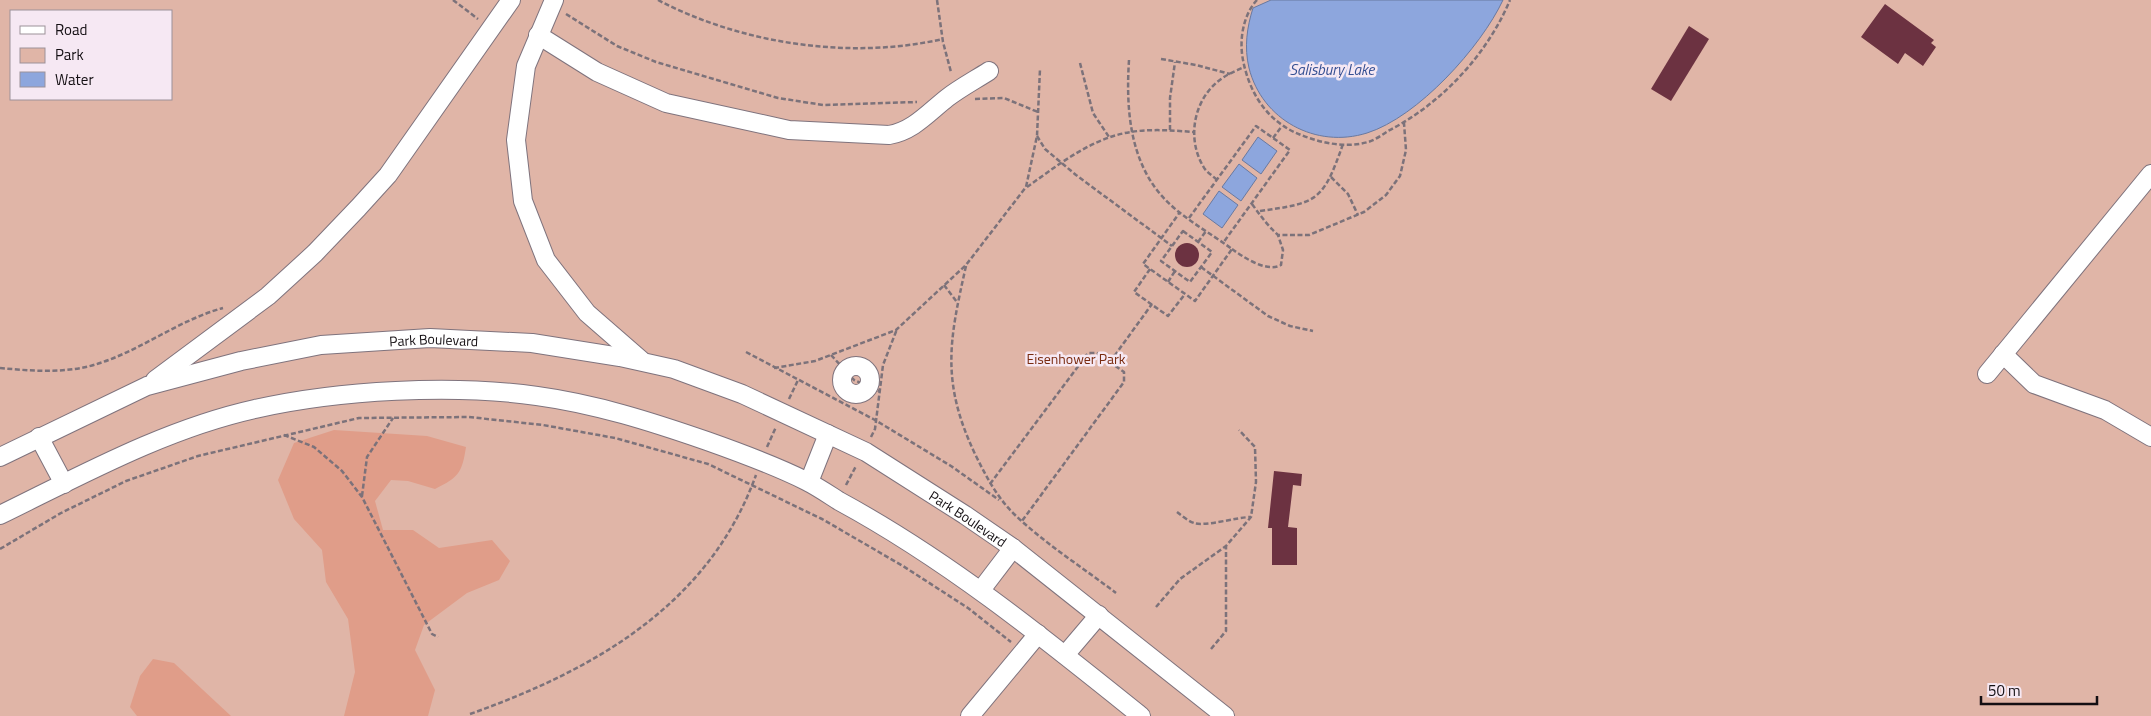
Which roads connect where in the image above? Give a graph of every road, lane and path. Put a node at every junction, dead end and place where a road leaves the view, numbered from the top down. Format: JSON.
{"nodes":[{"id":1,"x":453,"y":0,"type":"edge"},
{"id":2,"x":511,"y":0,"type":"edge"},
{"id":3,"x":658,"y":0,"type":"edge"},
{"id":4,"x":937,"y":0,"type":"edge"},
{"id":5,"x":1257,"y":0,"type":"edge"},
{"id":6,"x":1510,"y":0,"type":"edge"},
{"id":7,"x":559,"y":6,"type":"edge"},
{"id":8,"x":485,"y":24,"type":"dead end"},
{"id":9,"x":538,"y":35,"type":"junction"},
{"id":10,"x":942,"y":39,"type":"junction"},
{"id":11,"x":1162,"y":59,"type":"dead end"},
{"id":12,"x":1128,"y":60,"type":"dead end"},
{"id":13,"x":1175,"y":62,"type":"junction"},
{"id":14,"x":1080,"y":63,"type":"dead end"},
{"id":15,"x":1244,"y":67,"type":"junction"},
{"id":16,"x":1040,"y":69,"type":"dead end"},
{"id":17,"x":989,"y":71,"type":"dead end"},
{"id":18,"x":951,"y":72,"type":"dead end"},
{"id":19,"x":1230,"y":74,"type":"junction"},
{"id":20,"x":947,"y":98,"type":"junction"},
{"id":21,"x":918,"y":102,"type":"dead end"},
{"id":22,"x":1038,"y":112,"type":"junction"},
{"id":23,"x":1404,"y":123,"type":"junction"},
{"id":24,"x":1282,"y":126,"type":"junction"},
{"id":25,"x":1170,"y":130,"type":"junction"},
{"id":26,"x":1132,"y":132,"type":"junction"},
{"id":27,"x":1193,"y":132,"type":"junction"},
{"id":28,"x":1037,"y":136,"type":"junction"},
{"id":29,"x":1110,"y":138,"type":"junction"},
{"id":30,"x":1273,"y":138,"type":"junction"},
{"id":31,"x":1342,"y":144,"type":"junction"},
{"id":32,"x":1061,"y":163,"type":"junction"},
{"id":33,"x":2151,"y":174,"type":"edge"},
{"id":34,"x":1331,"y":177,"type":"junction"},
{"id":35,"x":1217,"y":180,"type":"junction"},
{"id":36,"x":1026,"y":187,"type":"junction"},
{"id":37,"x":1251,"y":204,"type":"junction"},
{"id":38,"x":1180,"y":212,"type":"junction"},
{"id":39,"x":1260,"y":212,"type":"junction"},
{"id":40,"x":1358,"y":215,"type":"junction"},
{"id":41,"x":1189,"y":218,"type":"junction"},
{"id":42,"x":1206,"y":231,"type":"junction"},
{"id":43,"x":1278,"y":235,"type":"junction"},
{"id":44,"x":1161,"y":238,"type":"junction"},
{"id":45,"x":1198,"y":242,"type":"junction"},
{"id":46,"x":1223,"y":243,"type":"junction"},
{"id":47,"x":1172,"y":246,"type":"junction"},
{"id":48,"x":1232,"y":249,"type":"junction"},
{"id":49,"x":966,"y":265,"type":"junction"},
{"id":50,"x":1201,"y":266,"type":"junction"},
{"id":51,"x":1150,"y":269,"type":"junction"},
{"id":52,"x":1175,"y":271,"type":"junction"},
{"id":53,"x":1213,"y":275,"type":"junction"},
{"id":54,"x":1168,"y":282,"type":"junction"},
{"id":55,"x":944,"y":285,"type":"junction"},
{"id":56,"x":1185,"y":294,"type":"junction"},
{"id":57,"x":958,"y":303,"type":"junction"},
{"id":58,"x":1152,"y":304,"type":"junction"},
{"id":59,"x":230,"y":306,"type":"dead end"},
{"id":60,"x":898,"y":328,"type":"junction"},
{"id":61,"x":1313,"y":331,"type":"dead end"},
{"id":62,"x":746,"y":352,"type":"dead end"},
{"id":63,"x":831,"y":354,"type":"junction"},
{"id":64,"x":2003,"y":354,"type":"junction"},
{"id":65,"x":643,"y":362,"type":"junction"},
{"id":66,"x":1110,"y":362,"type":"junction"},
{"id":67,"x":0,"y":368,"type":"edge"},
{"id":68,"x":774,"y":368,"type":"junction"},
{"id":69,"x":846,"y":371,"type":"junction"},
{"id":70,"x":1987,"y":374,"type":"dead end"},
{"id":71,"x":798,"y":380,"type":"junction"},
{"id":72,"x":147,"y":386,"type":"junction"},
{"id":73,"x":873,"y":389,"type":"junction"},
{"id":74,"x":782,"y":412,"type":"junction"},
{"id":75,"x":393,"y":418,"type":"junction"},
{"id":76,"x":875,"y":420,"type":"junction"},
{"id":77,"x":1238,"y":430,"type":"dead end"},
{"id":78,"x":828,"y":434,"type":"junction"},
{"id":79,"x":283,"y":435,"type":"junction"},
{"id":80,"x":39,"y":437,"type":"junction"},
{"id":81,"x":2151,"y":437,"type":"edge"},
{"id":82,"x":868,"y":444,"type":"dead end"},
{"id":83,"x":0,"y":457,"type":"edge"},
{"id":84,"x":859,"y":460,"type":"dead end"},
{"id":85,"x":761,"y":461,"type":"junction"},
{"id":86,"x":809,"y":482,"type":"junction"},
{"id":87,"x":64,"y":484,"type":"junction"},
{"id":88,"x":990,"y":484,"type":"junction"},
{"id":89,"x":752,"y":485,"type":"junction"},
{"id":90,"x":843,"y":491,"type":"dead end"},
{"id":91,"x":362,"y":497,"type":"junction"},
{"id":92,"x":1002,"y":501,"type":"junction"},
{"id":93,"x":1177,"y":512,"type":"dead end"},
{"id":94,"x":0,"y":515,"type":"edge"},
{"id":95,"x":1251,"y":516,"type":"junction"},
{"id":96,"x":1022,"y":521,"type":"junction"},
{"id":97,"x":1226,"y":546,"type":"junction"},
{"id":98,"x":1013,"y":548,"type":"junction"},
{"id":99,"x":0,"y":549,"type":"edge"},
{"id":100,"x":981,"y":590,"type":"junction"},
{"id":101,"x":1116,"y":593,"type":"dead end"},
{"id":102,"x":1156,"y":608,"type":"dead end"},
{"id":103,"x":1099,"y":615,"type":"junction"},
{"id":104,"x":1038,"y":634,"type":"junction"},
{"id":105,"x":438,"y":636,"type":"dead end"},
{"id":106,"x":1211,"y":649,"type":"dead end"},
{"id":107,"x":1023,"y":652,"type":"junction"},
{"id":108,"x":1065,"y":655,"type":"junction"},
{"id":109,"x":470,"y":714,"type":"dead end"},
{"id":110,"x":970,"y":716,"type":"edge"},
{"id":111,"x":1141,"y":716,"type":"edge"},
{"id":112,"x":1225,"y":716,"type":"edge"}],
"edges":[{"from":1,"to":8,"type":"path"},
{"from":2,"to":72,"type":"street"},
{"from":3,"to":10,"type":"path"},
{"from":4,"to":10,"type":"path"},
{"from":5,"to":15,"type":"path"},
{"from":6,"to":23,"type":"path"},
{"from":7,"to":9,"type":"street"},
{"from":7,"to":21,"type":"path"},
{"from":9,"to":20,"type":"street"},
{"from":9,"to":65,"type":"street"},
{"from":10,"to":18,"type":"path"},
{"from":11,"to":13,"type":"path"},
{"from":12,"to":26,"type":"path"},
{"from":13,"to":19,"type":"path"},
{"from":13,"to":25,"type":"path"},
{"from":14,"to":29,"type":"path"},
{"from":15,"to":19,"type":"path"},
{"from":15,"to":24,"type":"path"},
{"from":16,"to":22,"type":"path"},
{"from":17,"to":20,"type":"street"},
{"from":19,"to":27,"type":"path"},
{"from":20,"to":22,"type":"path"},
{"from":22,"to":28,"type":"path"},
{"from":23,"to":31,"type":"path"},
{"from":23,"to":40,"type":"path"},
{"from":24,"to":30,"type":"path"},
{"from":24,"to":31,"type":"path"},
{"from":25,"to":26,"type":"path"},
{"from":25,"to":27,"type":"path"},
{"from":26,"to":29,"type":"path"},
{"from":26,"to":38,"type":"path"},
{"from":27,"to":35,"type":"path"},
{"from":28,"to":32,"type":"path"},
{"from":28,"to":36,"type":"path"},
{"from":29,"to":32,"type":"path"},
{"from":30,"to":35,"type":"path"},
{"from":30,"to":37,"type":"path"},
{"from":31,"to":34,"type":"path"},
{"from":32,"to":36,"type":"path"},
{"from":32,"to":44,"type":"path"},
{"from":33,"to":64,"type":"street"},
{"from":34,"to":39,"type":"path"},
{"from":34,"to":40,"type":"path"},
{"from":35,"to":41,"type":"path"},
{"from":36,"to":49,"type":"path"},
{"from":37,"to":39,"type":"path"},
{"from":37,"to":46,"type":"path"},
{"from":38,"to":41,"type":"path"},
{"from":38,"to":44,"type":"path"},
{"from":39,"to":43,"type":"path"},
{"from":40,"to":43,"type":"path"},
{"from":41,"to":42,"type":"path"},
{"from":42,"to":45,"type":"path"},
{"from":42,"to":46,"type":"path"},
{"from":43,"to":48,"type":"path"},
{"from":44,"to":47,"type":"path"},
{"from":44,"to":51,"type":"path"},
{"from":45,"to":47,"type":"path"},
{"from":45,"to":50,"type":"path"},
{"from":46,"to":48,"type":"path"},
{"from":47,"to":52,"type":"path"},
{"from":48,"to":53,"type":"path"},
{"from":49,"to":55,"type":"path"},
{"from":49,"to":57,"type":"path"},
{"from":50,"to":52,"type":"path"},
{"from":50,"to":53,"type":"path"},
{"from":51,"to":54,"type":"path"},
{"from":51,"to":58,"type":"path"},
{"from":52,"to":54,"type":"path"},
{"from":53,"to":56,"type":"path"},
{"from":53,"to":61,"type":"path"},
{"from":54,"to":56,"type":"path"},
{"from":55,"to":57,"type":"path"},
{"from":55,"to":60,"type":"path"},
{"from":56,"to":58,"type":"path"},
{"from":57,"to":88,"type":"path"},
{"from":58,"to":66,"type":"path"},
{"from":59,"to":67,"type":"path"},
{"from":60,"to":63,"type":"path"},
{"from":60,"to":73,"type":"path"},
{"from":62,"to":68,"type":"path"},
{"from":63,"to":68,"type":"path"},
{"from":63,"to":69,"type":"path"},
{"from":64,"to":70,"type":"street"},
{"from":64,"to":81,"type":"street"},
{"from":65,"to":72,"type":"street","name":"Park Boulevard"},
{"from":65,"to":74,"type":"street","name":"Park Boulevard"},
{"from":66,"to":88,"type":"path"},
{"from":66,"to":96,"type":"path"},
{"from":68,"to":71,"type":"path"},
{"from":69,"to":73,"type":"path"},
{"from":69,"to":73,"type":"street"},
{"from":71,"to":74,"type":"path"},
{"from":71,"to":76,"type":"path"},
{"from":72,"to":80,"type":"street","name":"Park Boulevard"},
{"from":73,"to":76,"type":"path"},
{"from":74,"to":78,"type":"street","name":"Park Boulevard"},
{"from":74,"to":85,"type":"path"},
{"from":75,"to":79,"type":"path"},
{"from":75,"to":89,"type":"path"},
{"from":75,"to":91,"type":"path"},
{"from":76,"to":82,"type":"path"},
{"from":76,"to":92,"type":"path"},
{"from":77,"to":95,"type":"path"},
{"from":78,"to":86,"type":"street"},
{"from":78,"to":98,"type":"street","name":"Park Boulevard"},
{"from":79,"to":91,"type":"path"},
{"from":79,"to":99,"type":"path"},
{"from":80,"to":83,"type":"street","name":"Park Boulevard"},
{"from":80,"to":87,"type":"street"},
{"from":84,"to":90,"type":"path"},
{"from":85,"to":86,"type":"street"},
{"from":85,"to":87,"type":"street"},
{"from":85,"to":89,"type":"path"},
{"from":86,"to":100,"type":"street"},
{"from":87,"to":94,"type":"street"},
{"from":88,"to":92,"type":"path"},
{"from":89,"to":107,"type":"path"},
{"from":89,"to":109,"type":"path"},
{"from":91,"to":105,"type":"path"},
{"from":92,"to":96,"type":"path"},
{"from":93,"to":95,"type":"path"},
{"from":95,"to":97,"type":"path"},
{"from":96,"to":101,"type":"path"},
{"from":97,"to":102,"type":"path"},
{"from":97,"to":106,"type":"path"},
{"from":98,"to":100,"type":"street"},
{"from":98,"to":103,"type":"street","name":"Park Boulevard"},
{"from":100,"to":104,"type":"street"},
{"from":103,"to":108,"type":"street"},
{"from":103,"to":112,"type":"street","name":"Park Boulevard"},
{"from":104,"to":107,"type":"street"},
{"from":104,"to":108,"type":"street"},
{"from":107,"to":110,"type":"street"},
{"from":108,"to":111,"type":"street"}]}
